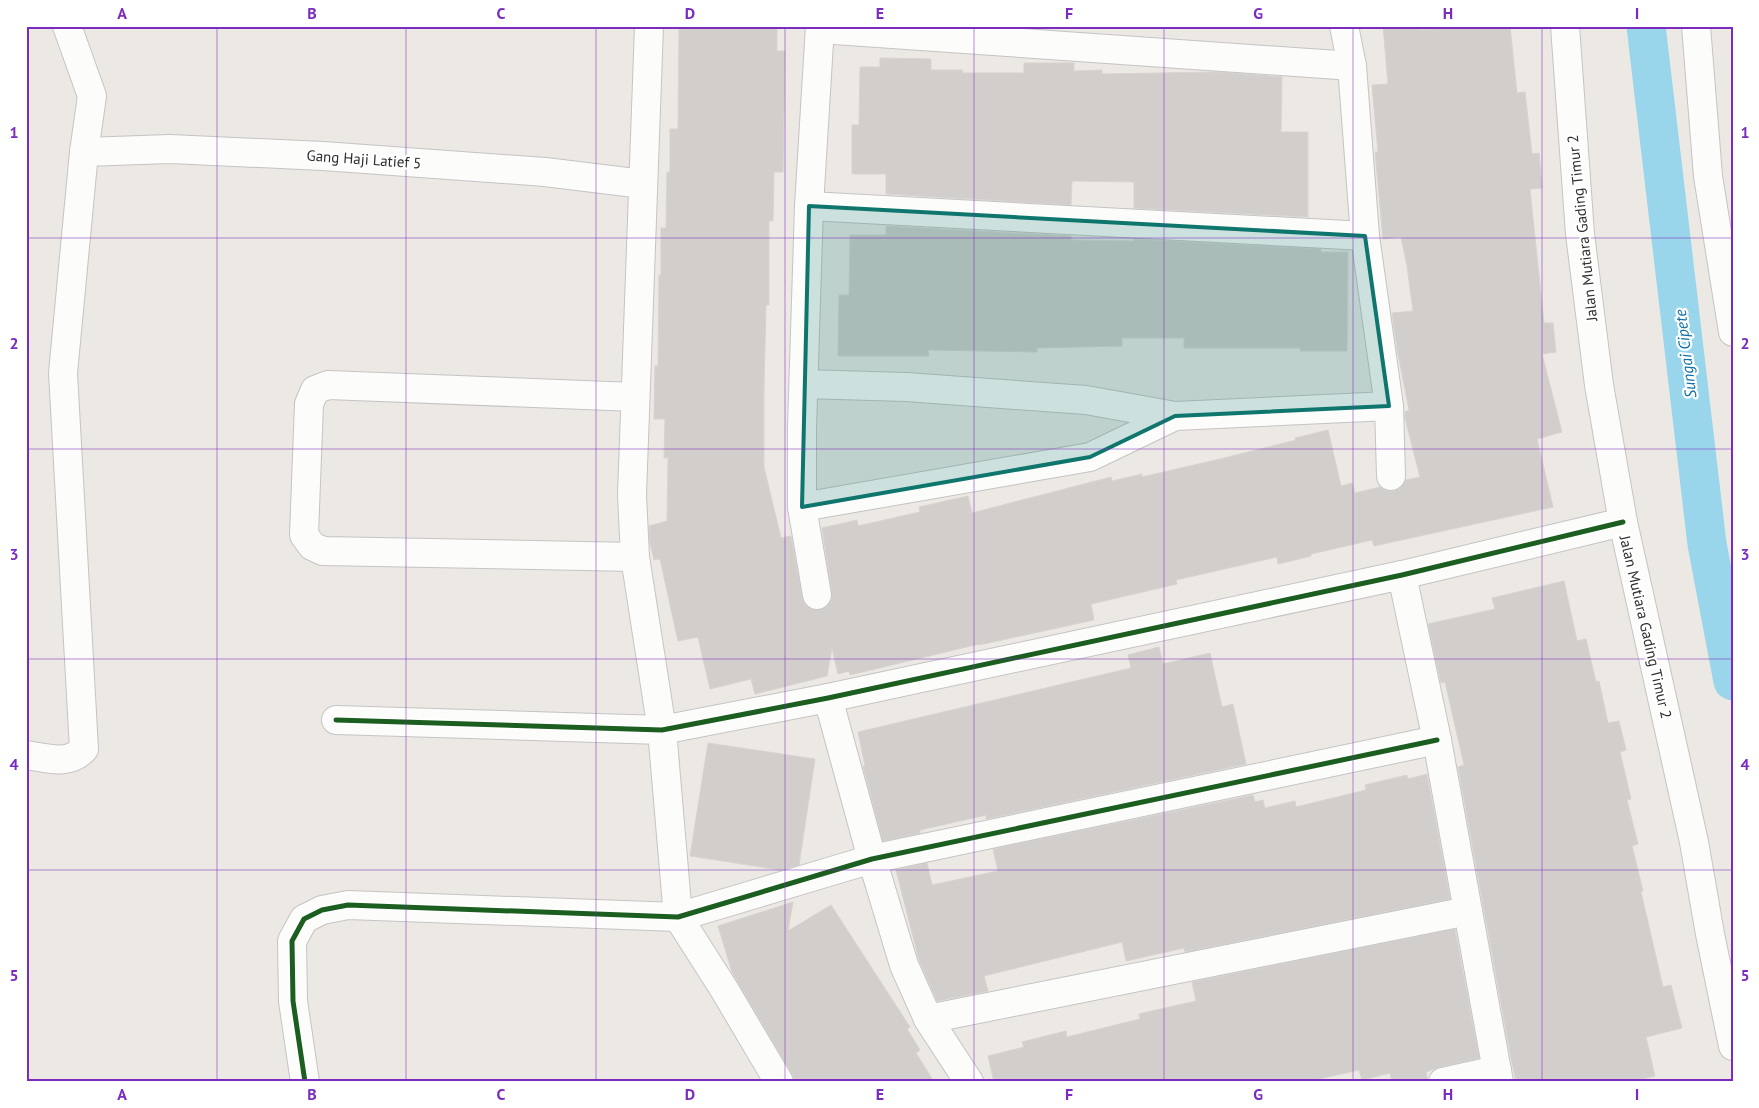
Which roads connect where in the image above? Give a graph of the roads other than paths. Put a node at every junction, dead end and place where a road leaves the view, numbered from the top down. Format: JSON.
{"nodes":[{"id":1,"x":67,"y":26,"type":"edge"},
{"id":2,"x":649,"y":26,"type":"edge"},
{"id":3,"x":1344,"y":26,"type":"edge"},
{"id":4,"x":1565,"y":26,"type":"edge"},
{"id":5,"x":1696,"y":26,"type":"edge"},
{"id":6,"x":820,"y":28,"type":"edge"},
{"id":7,"x":1352,"y":66,"type":"junction"},
{"id":8,"x":84,"y":152,"type":"junction"},
{"id":9,"x":644,"y":184,"type":"junction"},
{"id":10,"x":809,"y":206,"type":"junction"},
{"id":11,"x":1365,"y":236,"type":"junction"},
{"id":12,"x":1733,"y":332,"type":"edge"},
{"id":13,"x":804,"y":384,"type":"junction"},
{"id":14,"x":635,"y":397,"type":"junction"},
{"id":15,"x":1389,"y":406,"type":"junction"},
{"id":16,"x":1175,"y":416,"type":"junction"},
{"id":17,"x":1391,"y":476,"type":"dead end"},
{"id":18,"x":802,"y":506,"type":"junction"},
{"id":19,"x":1623,"y":522,"type":"junction"},
{"id":20,"x":635,"y":557,"type":"junction"},
{"id":21,"x":1402,"y":576,"type":"junction"},
{"id":22,"x":817,"y":595,"type":"dead end"},
{"id":23,"x":828,"y":698,"type":"junction"},
{"id":24,"x":336,"y":720,"type":"dead end"},
{"id":25,"x":662,"y":730,"type":"junction"},
{"id":26,"x":1437,"y":740,"type":"junction"},
{"id":27,"x":26,"y":755,"type":"edge"},
{"id":28,"x":872,"y":859,"type":"junction"},
{"id":29,"x":1468,"y":911,"type":"junction"},
{"id":30,"x":678,"y":917,"type":"junction"},
{"id":31,"x":928,"y":1019,"type":"junction"},
{"id":32,"x":1733,"y":1046,"type":"edge"},
{"id":33,"x":1498,"y":1076,"type":"edge"},
{"id":34,"x":305,"y":1082,"type":"edge"},
{"id":35,"x":779,"y":1082,"type":"edge"},
{"id":36,"x":969,"y":1082,"type":"edge"},
{"id":37,"x":1443,"y":1082,"type":"edge"}],
"edges":[{"from":1,"to":8,"type":"street"},
{"from":2,"to":9,"type":"street"},
{"from":3,"to":7,"type":"street"},
{"from":4,"to":19,"type":"street","name":"Jalan Mutiara Gading Timur 2"},
{"from":5,"to":12,"type":"street"},
{"from":6,"to":7,"type":"street"},
{"from":6,"to":10,"type":"street"},
{"from":7,"to":11,"type":"street"},
{"from":8,"to":9,"type":"street","name":"Gang Haji Latief 5"},
{"from":8,"to":27,"type":"street"},
{"from":9,"to":14,"type":"street"},
{"from":10,"to":11,"type":"street"},
{"from":10,"to":13,"type":"street"},
{"from":11,"to":15,"type":"street"},
{"from":13,"to":16,"type":"street"},
{"from":13,"to":18,"type":"street"},
{"from":14,"to":20,"type":"street"},
{"from":14,"to":20,"type":"street"},
{"from":15,"to":16,"type":"street"},
{"from":15,"to":17,"type":"street"},
{"from":16,"to":18,"type":"street"},
{"from":18,"to":22,"type":"street"},
{"from":19,"to":21,"type":"street"},
{"from":19,"to":32,"type":"street","name":"Jalan Mutiara Gading Timur 2"},
{"from":20,"to":25,"type":"street"},
{"from":21,"to":23,"type":"street"},
{"from":21,"to":26,"type":"street"},
{"from":23,"to":25,"type":"street"},
{"from":23,"to":28,"type":"street"},
{"from":24,"to":25,"type":"street"},
{"from":25,"to":30,"type":"street"},
{"from":26,"to":28,"type":"street"},
{"from":26,"to":29,"type":"street"},
{"from":28,"to":30,"type":"street"},
{"from":28,"to":31,"type":"street"},
{"from":29,"to":31,"type":"street"},
{"from":29,"to":33,"type":"street"},
{"from":30,"to":34,"type":"street"},
{"from":30,"to":35,"type":"street"},
{"from":31,"to":36,"type":"street"},
{"from":33,"to":37,"type":"street"}]}
